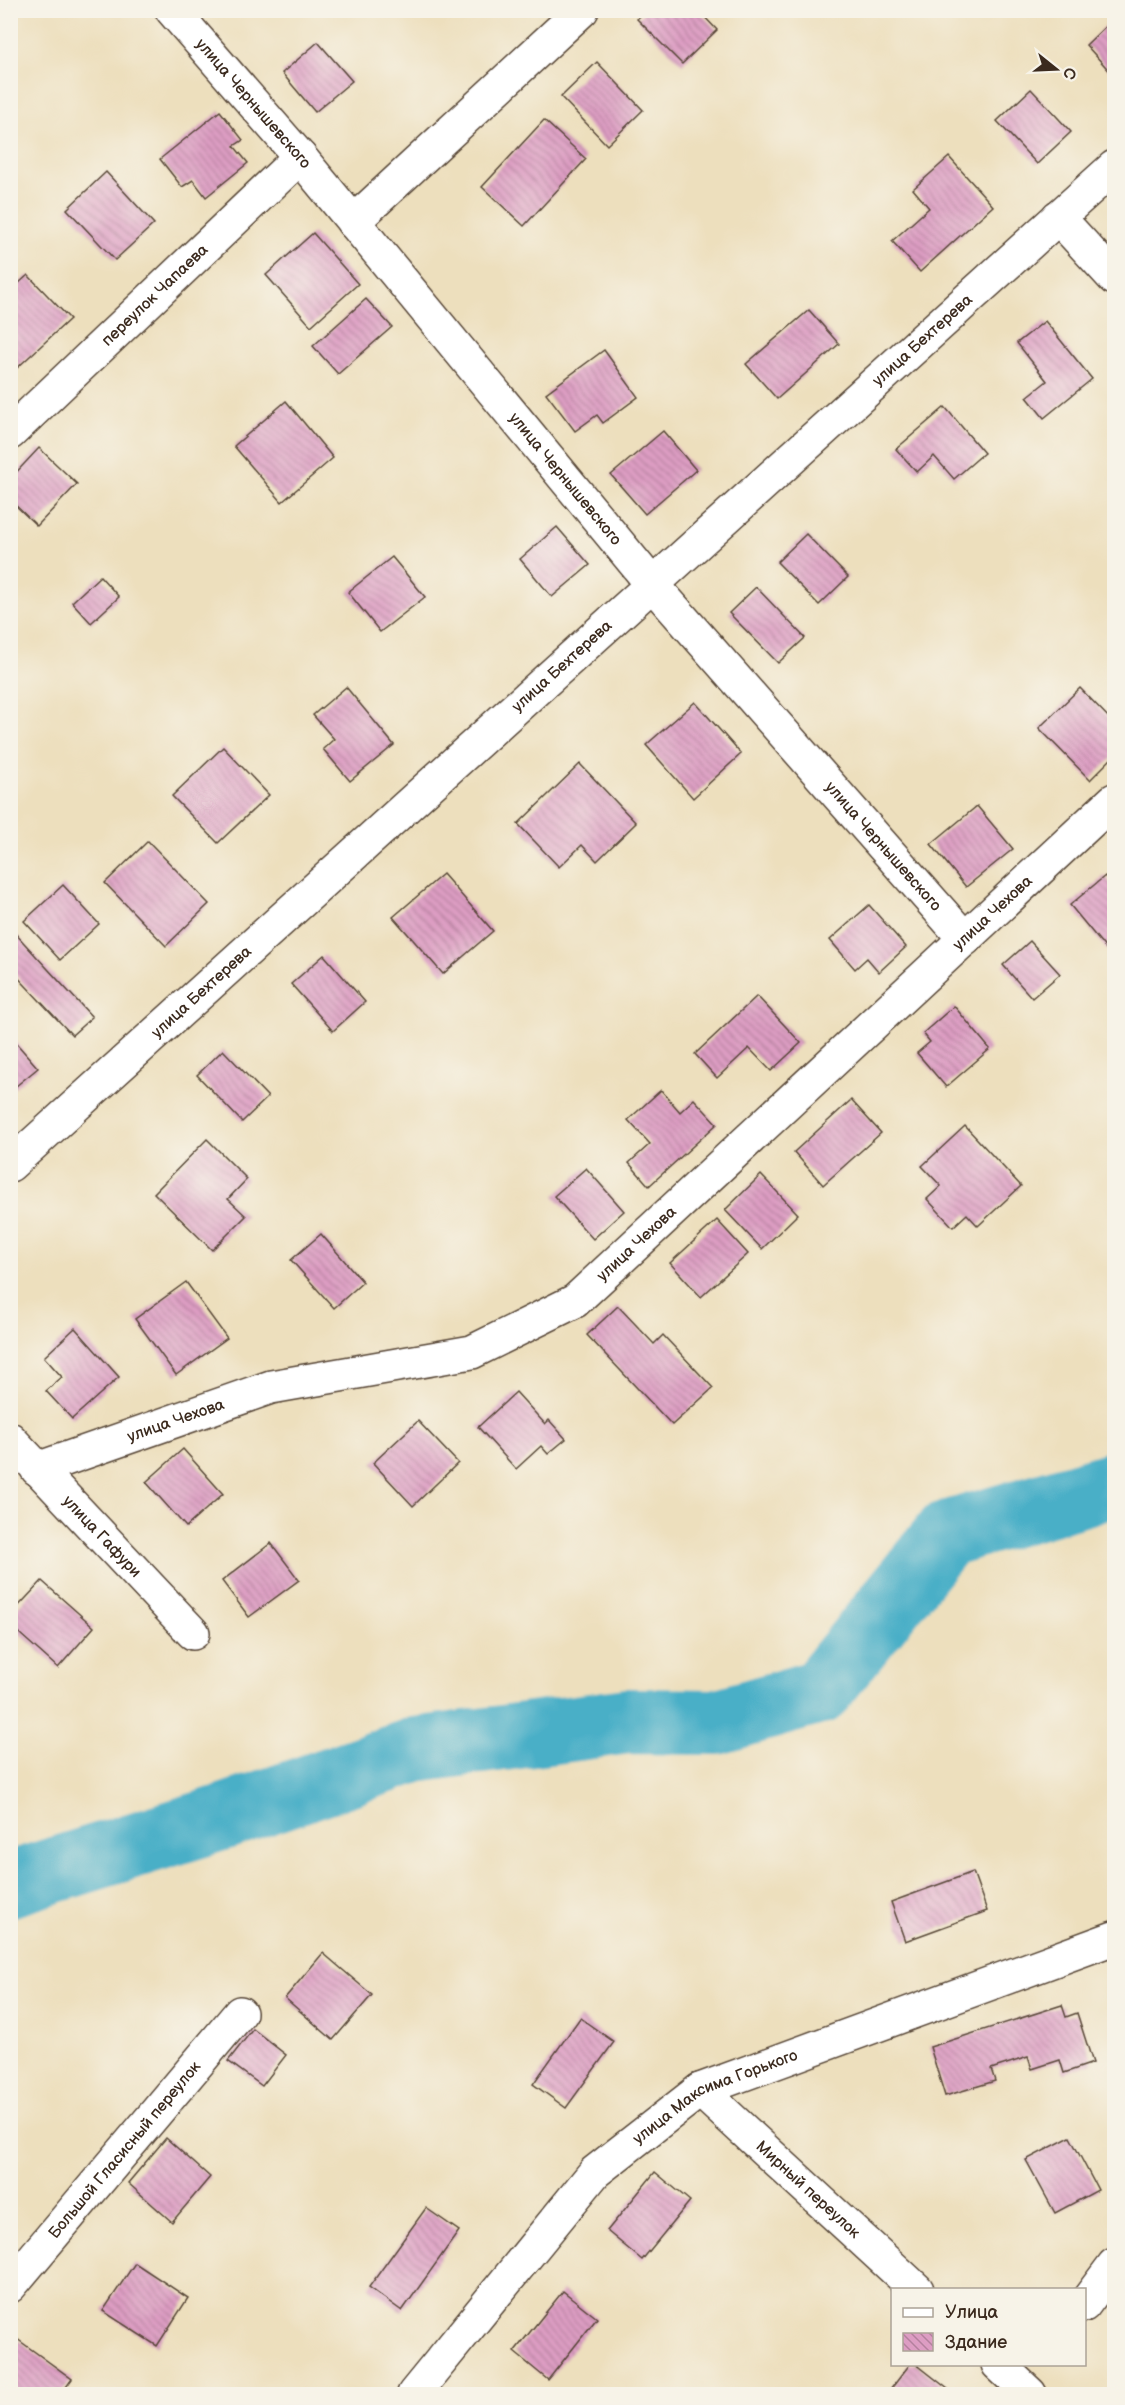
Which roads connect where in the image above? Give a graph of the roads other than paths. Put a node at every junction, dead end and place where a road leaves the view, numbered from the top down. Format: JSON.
{"nodes":[{"id":1,"x":172,"y":10,"type":"edge"},
{"id":2,"x":582,"y":10,"type":"edge"},
{"id":3,"x":300,"y":157,"type":"junction"},
{"id":4,"x":1114,"y":167,"type":"edge"},
{"id":5,"x":1058,"y":217,"type":"junction"},
{"id":6,"x":353,"y":222,"type":"junction"},
{"id":7,"x":1114,"y":278,"type":"edge"},
{"id":8,"x":10,"y":433,"type":"edge"},
{"id":9,"x":652,"y":584,"type":"junction"},
{"id":10,"x":1114,"y":800,"type":"edge"},
{"id":11,"x":965,"y":939,"type":"junction"},
{"id":12,"x":10,"y":1165,"type":"edge"},
{"id":13,"x":10,"y":1439,"type":"edge"},
{"id":14,"x":37,"y":1469,"type":"junction"},
{"id":15,"x":193,"y":1633,"type":"dead end"},
{"id":16,"x":1114,"y":1938,"type":"edge"},
{"id":17,"x":240,"y":2013,"type":"dead end"},
{"id":18,"x":700,"y":2090,"type":"junction"},
{"id":19,"x":1114,"y":2265,"type":"edge"},
{"id":20,"x":10,"y":2286,"type":"edge"},
{"id":21,"x":916,"y":2288,"type":"edge"},
{"id":22,"x":1086,"y":2302,"type":"edge"},
{"id":23,"x":1001,"y":2366,"type":"edge"},
{"id":24,"x":1027,"y":2385,"type":"edge"},
{"id":25,"x":414,"y":2394,"type":"edge"}],
"edges":[{"from":1,"to":3,"type":"street","name":"улица Чернышевского"},
{"from":2,"to":6,"type":"street"},
{"from":3,"to":6,"type":"street","name":"улица Чернышевского"},
{"from":3,"to":8,"type":"street","name":"переулок Чапаева"},
{"from":4,"to":5,"type":"street","name":"улица Бехтерева"},
{"from":5,"to":7,"type":"street"},
{"from":5,"to":9,"type":"street","name":"улица Бехтерева"},
{"from":6,"to":9,"type":"street","name":"улица Чернышевского"},
{"from":9,"to":11,"type":"street","name":"улица Чернышевского"},
{"from":9,"to":12,"type":"street","name":"улица Бехтерева"},
{"from":10,"to":11,"type":"street","name":"улица Чехова"},
{"from":11,"to":14,"type":"street","name":"улица Чехова"},
{"from":13,"to":14,"type":"street","name":"улица Гафури"},
{"from":14,"to":15,"type":"street","name":"улица Гафури"},
{"from":16,"to":18,"type":"street","name":"улица Максима Горького"},
{"from":17,"to":20,"type":"street","name":"Большой Гласисный переулок"},
{"from":18,"to":21,"type":"street","name":"Мирный переулок"},
{"from":18,"to":25,"type":"street","name":"улица Максима Горького"},
{"from":19,"to":22,"type":"street"},
{"from":23,"to":24,"type":"street"}]}
